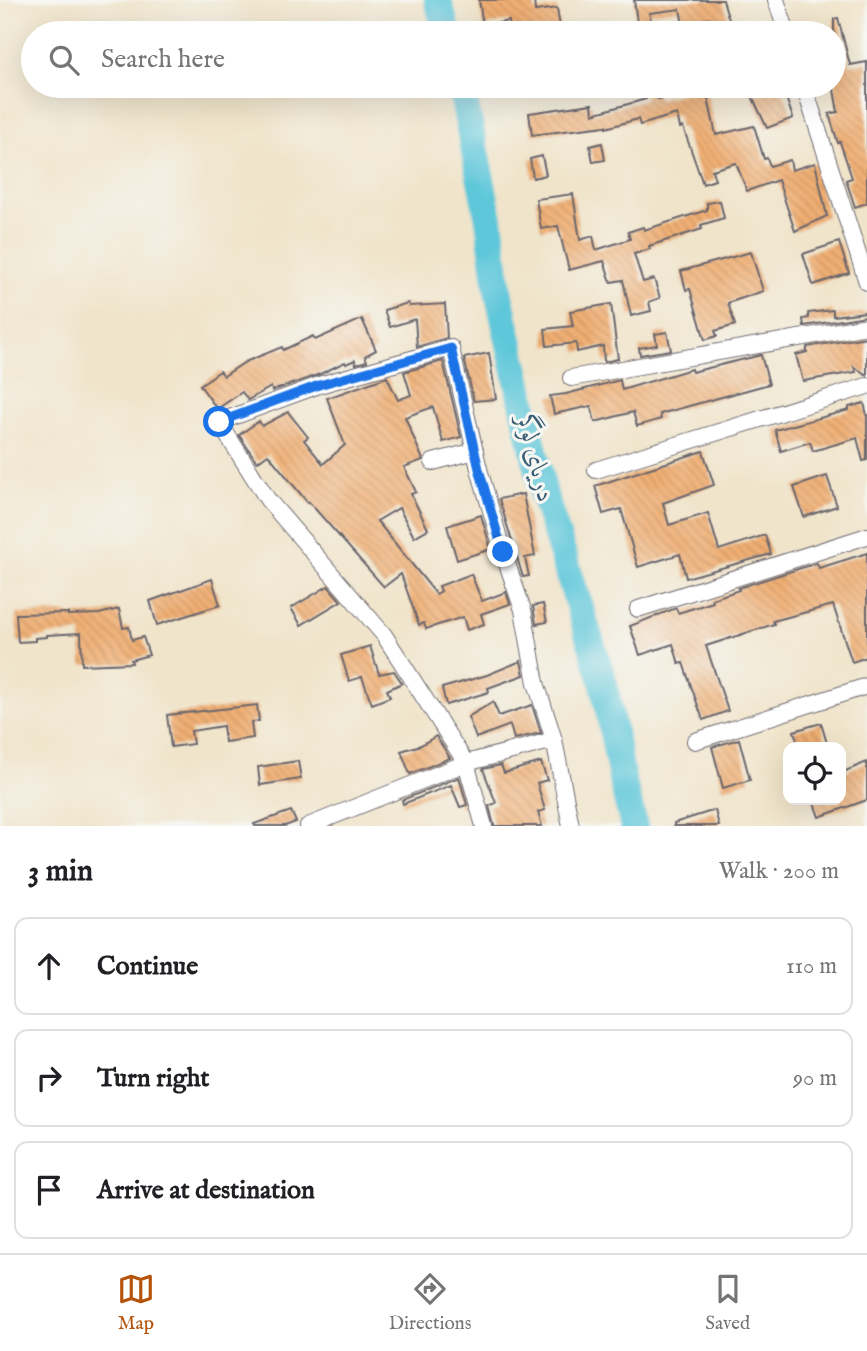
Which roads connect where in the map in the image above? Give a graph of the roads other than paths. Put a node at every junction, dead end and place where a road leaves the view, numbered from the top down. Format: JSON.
{"nodes":[{"id":1,"x":776,"y":0,"type":"edge"},
{"id":2,"x":783,"y":21,"type":"edge"},
{"id":3,"x":808,"y":98,"type":"edge"},
{"id":4,"x":866,"y":278,"type":"edge"},
{"id":5,"x":867,"y":326,"type":"edge"},
{"id":6,"x":571,"y":379,"type":"dead end"},
{"id":7,"x":867,"y":386,"type":"edge"},
{"id":8,"x":475,"y":451,"type":"junction"},
{"id":9,"x":433,"y":461,"type":"dead end"},
{"id":10,"x":596,"y":470,"type":"dead end"},
{"id":11,"x":867,"y":536,"type":"edge"},
{"id":12,"x":638,"y":609,"type":"dead end"},
{"id":13,"x":867,"y":686,"type":"edge"},
{"id":14,"x":554,"y":740,"type":"junction"},
{"id":15,"x":695,"y":741,"type":"dead end"},
{"id":16,"x":466,"y":763,"type":"junction"},
{"id":17,"x":308,"y":826,"type":"edge"},
{"id":18,"x":484,"y":826,"type":"edge"},
{"id":19,"x":571,"y":826,"type":"edge"}],
"edges":[{"from":1,"to":2,"type":"street"},
{"from":3,"to":4,"type":"street"},
{"from":5,"to":6,"type":"street"},
{"from":7,"to":10,"type":"street"},
{"from":8,"to":9,"type":"street"},
{"from":8,"to":14,"type":"street"},
{"from":8,"to":16,"type":"street"},
{"from":11,"to":12,"type":"street"},
{"from":13,"to":15,"type":"street"},
{"from":14,"to":16,"type":"street"},
{"from":14,"to":19,"type":"street"},
{"from":16,"to":17,"type":"street"},
{"from":16,"to":18,"type":"street"}]}
